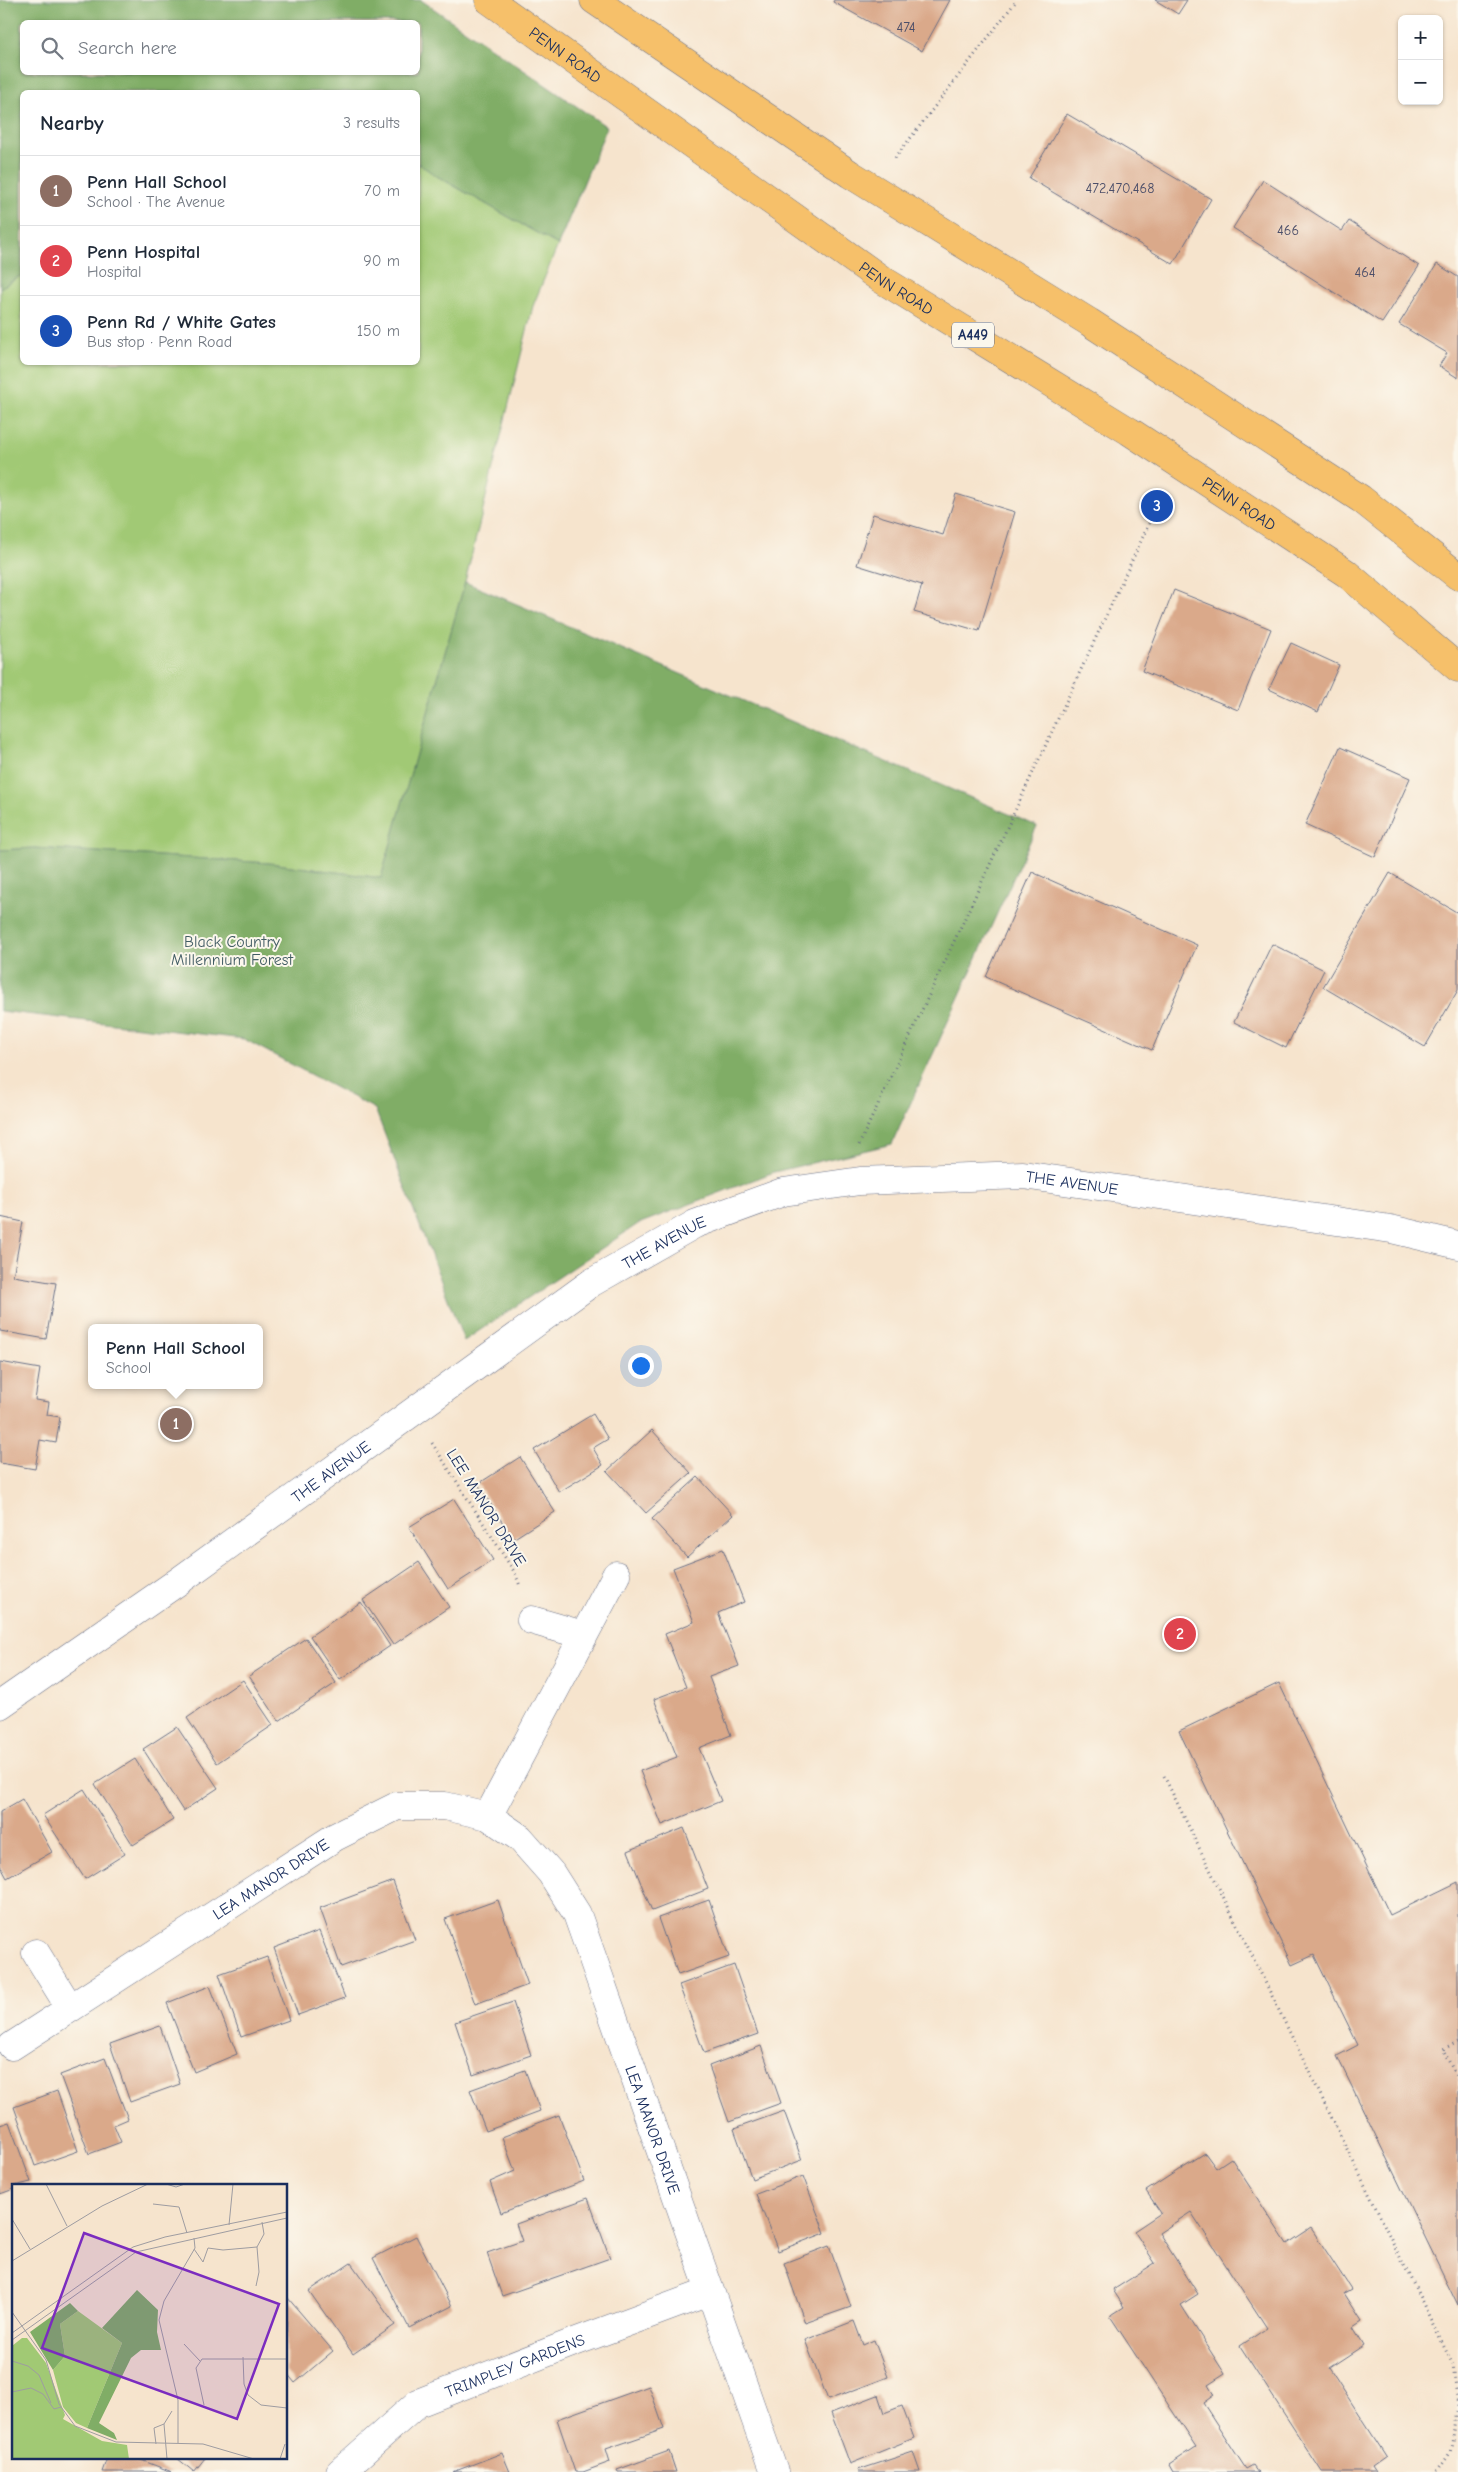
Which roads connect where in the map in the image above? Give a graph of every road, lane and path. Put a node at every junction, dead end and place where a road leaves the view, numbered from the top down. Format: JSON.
{"nodes":[{"id":1,"x":489,"y":0,"type":"edge"},
{"id":2,"x":594,"y":0,"type":"edge"},
{"id":3,"x":1017,"y":0,"type":"edge"},
{"id":4,"x":875,"y":190,"type":"junction"},
{"id":5,"x":1180,"y":465,"type":"junction"},
{"id":6,"x":1458,"y":576,"type":"edge"},
{"id":7,"x":1458,"y":668,"type":"edge"},
{"id":8,"x":845,"y":1183,"type":"junction"},
{"id":9,"x":1458,"y":1245,"type":"edge"},
{"id":10,"x":413,"y":1412,"type":"junction"},
{"id":11,"x":616,"y":1575,"type":"dead end"},
{"id":12,"x":531,"y":1620,"type":"joint"},
{"id":13,"x":583,"y":1635,"type":"junction"},
{"id":14,"x":0,"y":1705,"type":"edge"},
{"id":15,"x":1164,"y":1776,"type":"dead end"},
{"id":16,"x":488,"y":1816,"type":"junction"},
{"id":17,"x":36,"y":1953,"type":"dead end"},
{"id":18,"x":70,"y":2008,"type":"junction"},
{"id":19,"x":1458,"y":2042,"type":"edge"},
{"id":20,"x":12,"y":2046,"type":"dead end"},
{"id":21,"x":1458,"y":2080,"type":"edge"},
{"id":22,"x":709,"y":2292,"type":"junction"},
{"id":23,"x":1458,"y":2406,"type":"edge"},
{"id":24,"x":1458,"y":2411,"type":"edge"},
{"id":25,"x":340,"y":2472,"type":"edge"},
{"id":26,"x":774,"y":2472,"type":"edge"},
{"id":27,"x":1437,"y":2472,"type":"edge"}],
"edges":[{"from":1,"to":5,"type":"highway","name":"PENN ROAD","number":"A449"},
{"from":2,"to":4,"type":"highway"},
{"from":3,"to":4,"type":"path"},
{"from":4,"to":6,"type":"highway"},
{"from":5,"to":7,"type":"highway","name":"PENN ROAD","number":"A449"},
{"from":5,"to":8,"type":"path"},
{"from":8,"to":9,"type":"street","name":"THE AVENUE"},
{"from":8,"to":10,"type":"street","name":"THE AVENUE"},
{"from":10,"to":12,"type":"path","name":"LEE MANOR DRIVE"},
{"from":10,"to":14,"type":"street","name":"THE AVENUE"},
{"from":11,"to":13,"type":"street"},
{"from":12,"to":13,"type":"street"},
{"from":13,"to":16,"type":"street"},
{"from":15,"to":23,"type":"path"},
{"from":16,"to":18,"type":"street","name":"LEA MANOR DRIVE"},
{"from":16,"to":22,"type":"street","name":"LEA MANOR DRIVE"},
{"from":17,"to":18,"type":"street"},
{"from":18,"to":20,"type":"street","name":"LEA MANOR DRIVE"},
{"from":19,"to":21,"type":"path"},
{"from":22,"to":25,"type":"street","name":"TRIMPLEY GARDENS"},
{"from":22,"to":26,"type":"street","name":"LEA MANOR DRIVE"},
{"from":24,"to":27,"type":"path"}]}
